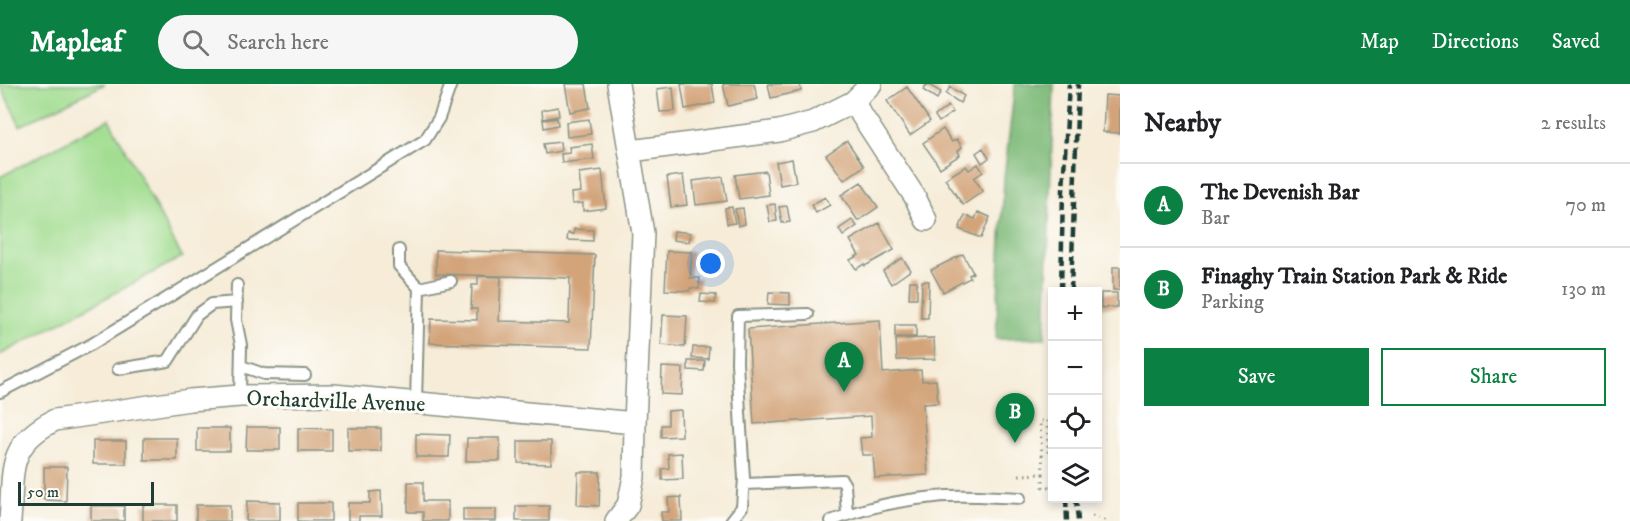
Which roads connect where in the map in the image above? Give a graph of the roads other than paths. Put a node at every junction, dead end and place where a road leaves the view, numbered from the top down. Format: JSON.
{"nodes":[{"id":1,"x":451,"y":84,"type":"edge"},
{"id":2,"x":618,"y":84,"type":"edge"},
{"id":3,"x":871,"y":84,"type":"edge"},
{"id":4,"x":853,"y":102,"type":"junction"},
{"id":5,"x":631,"y":151,"type":"junction"},
{"id":6,"x":926,"y":220,"type":"dead end"},
{"id":7,"x":399,"y":250,"type":"dead end"},
{"id":8,"x":451,"y":281,"type":"dead end"},
{"id":9,"x":237,"y":285,"type":"dead end"},
{"id":10,"x":419,"y":288,"type":"junction"},
{"id":11,"x":237,"y":302,"type":"junction"},
{"id":12,"x":808,"y":314,"type":"dead end"},
{"id":13,"x":241,"y":366,"type":"junction"},
{"id":14,"x":118,"y":369,"type":"dead end"},
{"id":15,"x":305,"y":375,"type":"dead end"},
{"id":16,"x":0,"y":392,"type":"edge"},
{"id":17,"x":240,"y":396,"type":"junction"},
{"id":18,"x":416,"y":402,"type":"junction"},
{"id":19,"x":635,"y":423,"type":"junction"},
{"id":20,"x":744,"y":484,"type":"junction"},
{"id":21,"x":1020,"y":498,"type":"dead end"},
{"id":22,"x":847,"y":514,"type":"junction"},
{"id":23,"x":10,"y":521,"type":"edge"},
{"id":24,"x":616,"y":521,"type":"edge"},
{"id":25,"x":731,"y":521,"type":"edge"},
{"id":26,"x":831,"y":521,"type":"edge"}],
"edges":[{"from":1,"to":16,"type":"lane"},
{"from":2,"to":5,"type":"street"},
{"from":3,"to":4,"type":"street"},
{"from":4,"to":5,"type":"street"},
{"from":4,"to":6,"type":"street"},
{"from":5,"to":19,"type":"street"},
{"from":7,"to":10,"type":"lane"},
{"from":8,"to":10,"type":"lane"},
{"from":9,"to":11,"type":"lane"},
{"from":10,"to":18,"type":"lane"},
{"from":11,"to":13,"type":"lane"},
{"from":11,"to":14,"type":"lane"},
{"from":12,"to":20,"type":"lane"},
{"from":13,"to":15,"type":"lane"},
{"from":13,"to":17,"type":"lane"},
{"from":17,"to":18,"type":"street","name":"Orchardville Avenue"},
{"from":17,"to":23,"type":"street","name":"Orchardville Avenue"},
{"from":18,"to":19,"type":"street","name":"Orchardville Avenue"},
{"from":19,"to":24,"type":"street"},
{"from":20,"to":22,"type":"lane"},
{"from":20,"to":25,"type":"lane"},
{"from":21,"to":22,"type":"lane"},
{"from":22,"to":26,"type":"lane"}]}
